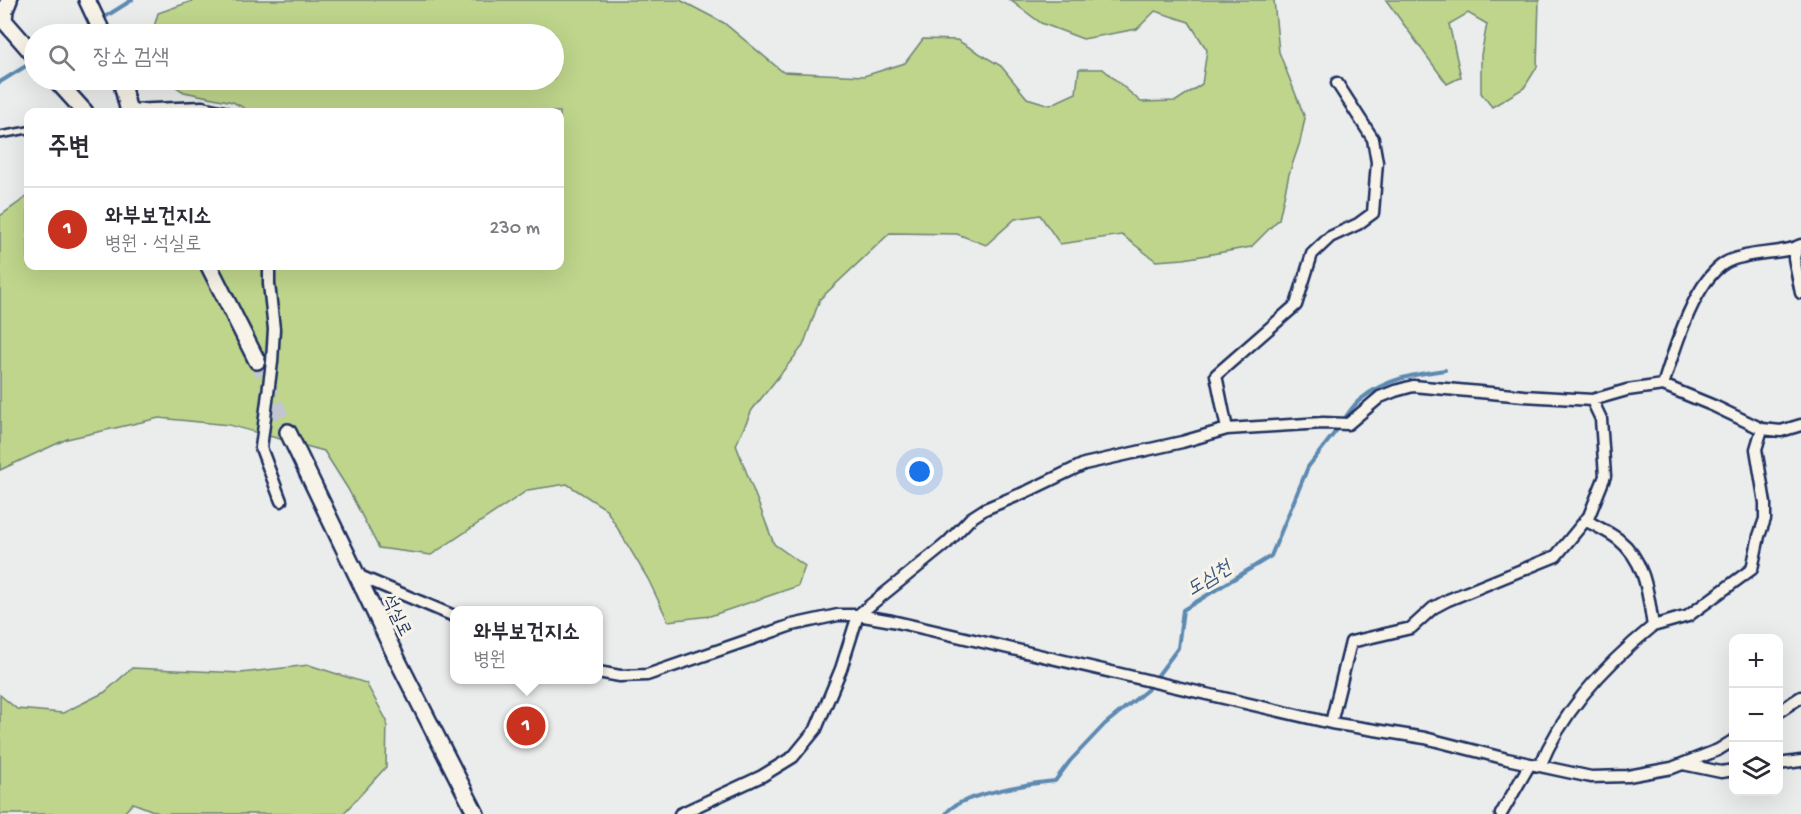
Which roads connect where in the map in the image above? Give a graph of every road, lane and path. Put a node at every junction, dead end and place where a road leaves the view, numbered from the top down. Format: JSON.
{"nodes":[{"id":1,"x":9,"y":0,"type":"edge"},
{"id":2,"x":87,"y":0,"type":"edge"},
{"id":3,"x":4,"y":20,"type":"edge"},
{"id":4,"x":98,"y":24,"type":"edge"},
{"id":5,"x":24,"y":43,"type":"edge"},
{"id":6,"x":1337,"y":83,"type":"dead end"},
{"id":7,"x":65,"y":90,"type":"edge"},
{"id":8,"x":124,"y":90,"type":"edge"},
{"id":9,"x":81,"y":108,"type":"edge"},
{"id":10,"x":128,"y":108,"type":"edge"},
{"id":11,"x":184,"y":108,"type":"edge"},
{"id":12,"x":206,"y":108,"type":"edge"},
{"id":13,"x":24,"y":131,"type":"edge"},
{"id":14,"x":0,"y":135,"type":"edge"},
{"id":15,"x":1799,"y":246,"type":"edge"},
{"id":16,"x":211,"y":270,"type":"edge"},
{"id":17,"x":270,"y":270,"type":"edge"},
{"id":18,"x":1801,"y":293,"type":"edge"},
{"id":19,"x":257,"y":361,"type":"tunnel mouth"},
{"id":20,"x":1663,"y":384,"type":"junction"},
{"id":21,"x":1593,"y":400,"type":"junction"},
{"id":22,"x":1801,"y":425,"type":"edge"},
{"id":23,"x":1227,"y":429,"type":"junction"},
{"id":24,"x":1762,"y":429,"type":"junction"},
{"id":25,"x":288,"y":432,"type":"tunnel mouth"},
{"id":26,"x":281,"y":501,"type":"dead end"},
{"id":27,"x":1585,"y":520,"type":"junction"},
{"id":28,"x":357,"y":575,"type":"junction"},
{"id":29,"x":450,"y":614,"type":"edge"},
{"id":30,"x":858,"y":615,"type":"junction"},
{"id":31,"x":1653,"y":626,"type":"junction"},
{"id":32,"x":603,"y":673,"type":"edge"},
{"id":33,"x":1801,"y":697,"type":"edge"},
{"id":34,"x":1783,"y":709,"type":"edge"},
{"id":35,"x":1331,"y":723,"type":"junction"},
{"id":36,"x":1731,"y":742,"type":"edge"},
{"id":37,"x":1801,"y":761,"type":"edge"},
{"id":38,"x":1783,"y":763,"type":"edge"},
{"id":39,"x":1683,"y":764,"type":"junction"},
{"id":40,"x":1535,"y":765,"type":"junction"},
{"id":41,"x":1729,"y":771,"type":"edge"},
{"id":42,"x":476,"y":814,"type":"edge"},
{"id":43,"x":680,"y":814,"type":"edge"},
{"id":44,"x":1501,"y":814,"type":"edge"}],
"edges":[{"from":1,"to":3,"type":"street"},
{"from":2,"to":4,"type":"street"},
{"from":3,"to":5,"type":"street"},
{"from":6,"to":23,"type":"street"},
{"from":7,"to":9,"type":"street"},
{"from":8,"to":10,"type":"street"},
{"from":11,"to":12,"type":"street"},
{"from":13,"to":14,"type":"lane"},
{"from":15,"to":18,"type":"street"},
{"from":15,"to":20,"type":"street"},
{"from":16,"to":19,"type":"street"},
{"from":17,"to":26,"type":"street"},
{"from":20,"to":21,"type":"street"},
{"from":20,"to":24,"type":"street"},
{"from":21,"to":23,"type":"street"},
{"from":21,"to":27,"type":"street"},
{"from":22,"to":24,"type":"street"},
{"from":23,"to":30,"type":"street"},
{"from":24,"to":31,"type":"street"},
{"from":25,"to":28,"type":"street","name":"석실로"},
{"from":27,"to":31,"type":"street"},
{"from":27,"to":35,"type":"street"},
{"from":28,"to":29,"type":"street"},
{"from":28,"to":42,"type":"street","name":"석실로"},
{"from":30,"to":32,"type":"street"},
{"from":30,"to":35,"type":"street"},
{"from":30,"to":43,"type":"street"},
{"from":31,"to":40,"type":"street"},
{"from":33,"to":34,"type":"street"},
{"from":35,"to":40,"type":"street"},
{"from":36,"to":39,"type":"street"},
{"from":37,"to":38,"type":"street"},
{"from":39,"to":40,"type":"street"},
{"from":39,"to":41,"type":"street"},
{"from":40,"to":44,"type":"street"}]}
